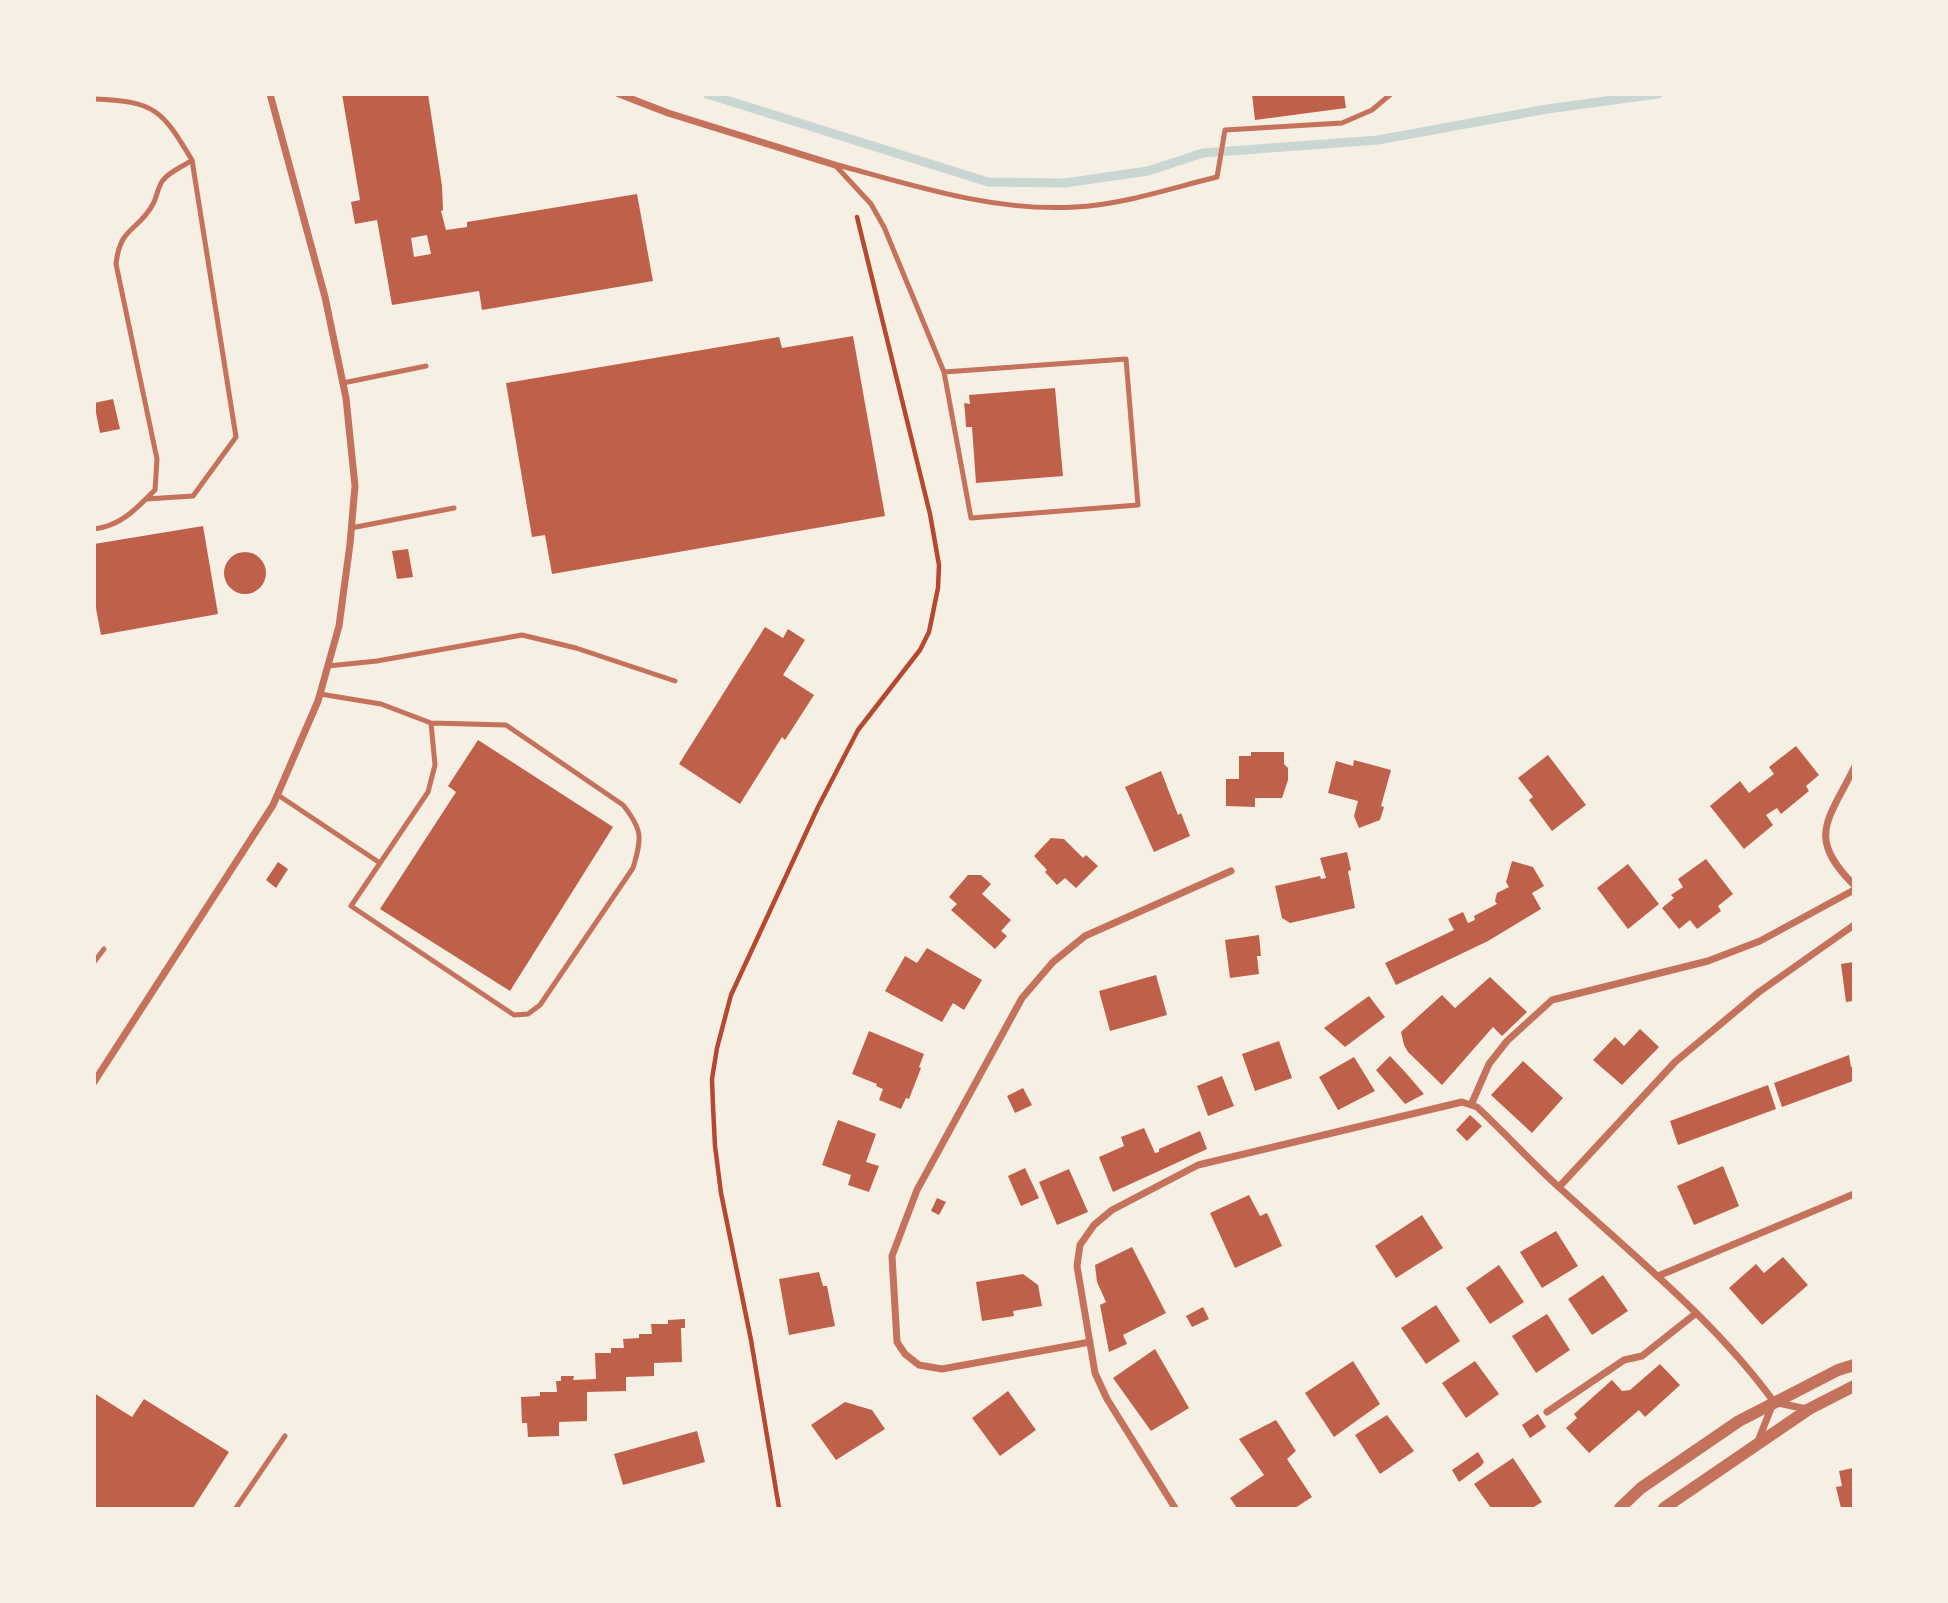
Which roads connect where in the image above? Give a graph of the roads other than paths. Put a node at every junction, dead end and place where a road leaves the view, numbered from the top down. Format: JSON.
{"nodes":[{"id":1,"x":270,"y":94,"type":"edge"},
{"id":2,"x":619,"y":94,"type":"edge"},
{"id":3,"x":1391,"y":94,"type":"edge"},
{"id":4,"x":94,"y":99,"type":"edge"},
{"id":5,"x":192,"y":160,"type":"junction"},
{"id":6,"x":835,"y":165,"type":"junction"},
{"id":7,"x":426,"y":366,"type":"dead end"},
{"id":8,"x":944,"y":372,"type":"junction"},
{"id":9,"x":343,"y":383,"type":"junction"},
{"id":10,"x":146,"y":499,"type":"junction"},
{"id":11,"x":454,"y":508,"type":"dead end"},
{"id":12,"x":351,"y":528,"type":"junction"},
{"id":13,"x":94,"y":530,"type":"edge"},
{"id":14,"x":328,"y":666,"type":"junction"},
{"id":15,"x":675,"y":681,"type":"dead end"},
{"id":16,"x":320,"y":694,"type":"junction"},
{"id":17,"x":431,"y":723,"type":"junction"},
{"id":18,"x":1853,"y":768,"type":"edge"},
{"id":19,"x":278,"y":795,"type":"junction"},
{"id":20,"x":380,"y":863,"type":"junction"},
{"id":21,"x":1231,"y":871,"type":"dead end"},
{"id":22,"x":1853,"y":888,"type":"edge"},
{"id":23,"x":1853,"y":925,"type":"edge"},
{"id":24,"x":104,"y":949,"type":"dead end"},
{"id":25,"x":94,"y":962,"type":"edge"},
{"id":26,"x":94,"y":1082,"type":"edge"},
{"id":27,"x":1471,"y":1105,"type":"junction"},
{"id":28,"x":1559,"y":1187,"type":"junction"},
{"id":29,"x":1853,"y":1194,"type":"edge"},
{"id":30,"x":1658,"y":1276,"type":"junction"},
{"id":31,"x":1695,"y":1314,"type":"junction"},
{"id":32,"x":1090,"y":1342,"type":"junction"},
{"id":33,"x":1853,"y":1366,"type":"edge"},
{"id":34,"x":1853,"y":1386,"type":"edge"},
{"id":35,"x":1774,"y":1402,"type":"junction"},
{"id":36,"x":1809,"y":1409,"type":"junction"},
{"id":37,"x":1547,"y":1412,"type":"dead end"},
{"id":38,"x":285,"y":1436,"type":"dead end"},
{"id":39,"x":1757,"y":1445,"type":"junction"},
{"id":40,"x":236,"y":1508,"type":"edge"},
{"id":41,"x":1175,"y":1508,"type":"edge"},
{"id":42,"x":1620,"y":1508,"type":"edge"},
{"id":43,"x":1664,"y":1508,"type":"edge"}],
"edges":[{"from":1,"to":9,"type":"street"},
{"from":2,"to":6,"type":"street"},
{"from":3,"to":6,"type":"lane"},
{"from":4,"to":5,"type":"lane"},
{"from":5,"to":10,"type":"lane"},
{"from":5,"to":10,"type":"lane"},
{"from":6,"to":8,"type":"lane"},
{"from":7,"to":9,"type":"lane"},
{"from":8,"to":8,"type":"lane"},
{"from":9,"to":12,"type":"street"},
{"from":10,"to":13,"type":"lane"},
{"from":11,"to":12,"type":"lane"},
{"from":12,"to":14,"type":"street"},
{"from":14,"to":15,"type":"lane"},
{"from":14,"to":16,"type":"street"},
{"from":16,"to":17,"type":"lane"},
{"from":16,"to":19,"type":"street"},
{"from":17,"to":20,"type":"lane"},
{"from":17,"to":20,"type":"lane"},
{"from":18,"to":22,"type":"street"},
{"from":19,"to":20,"type":"lane"},
{"from":19,"to":26,"type":"street"},
{"from":21,"to":32,"type":"street"},
{"from":22,"to":27,"type":"street"},
{"from":23,"to":28,"type":"street"},
{"from":24,"to":25,"type":"lane"},
{"from":27,"to":28,"type":"street"},
{"from":27,"to":32,"type":"street"},
{"from":28,"to":30,"type":"street"},
{"from":29,"to":30,"type":"street"},
{"from":30,"to":31,"type":"street"},
{"from":31,"to":35,"type":"street"},
{"from":31,"to":37,"type":"street"},
{"from":32,"to":41,"type":"street"},
{"from":33,"to":35,"type":"street"},
{"from":34,"to":36,"type":"street"},
{"from":35,"to":36,"type":"street"},
{"from":35,"to":39,"type":"street"},
{"from":35,"to":42,"type":"street"},
{"from":36,"to":39,"type":"street"},
{"from":38,"to":40,"type":"lane"},
{"from":39,"to":43,"type":"street"}]}
